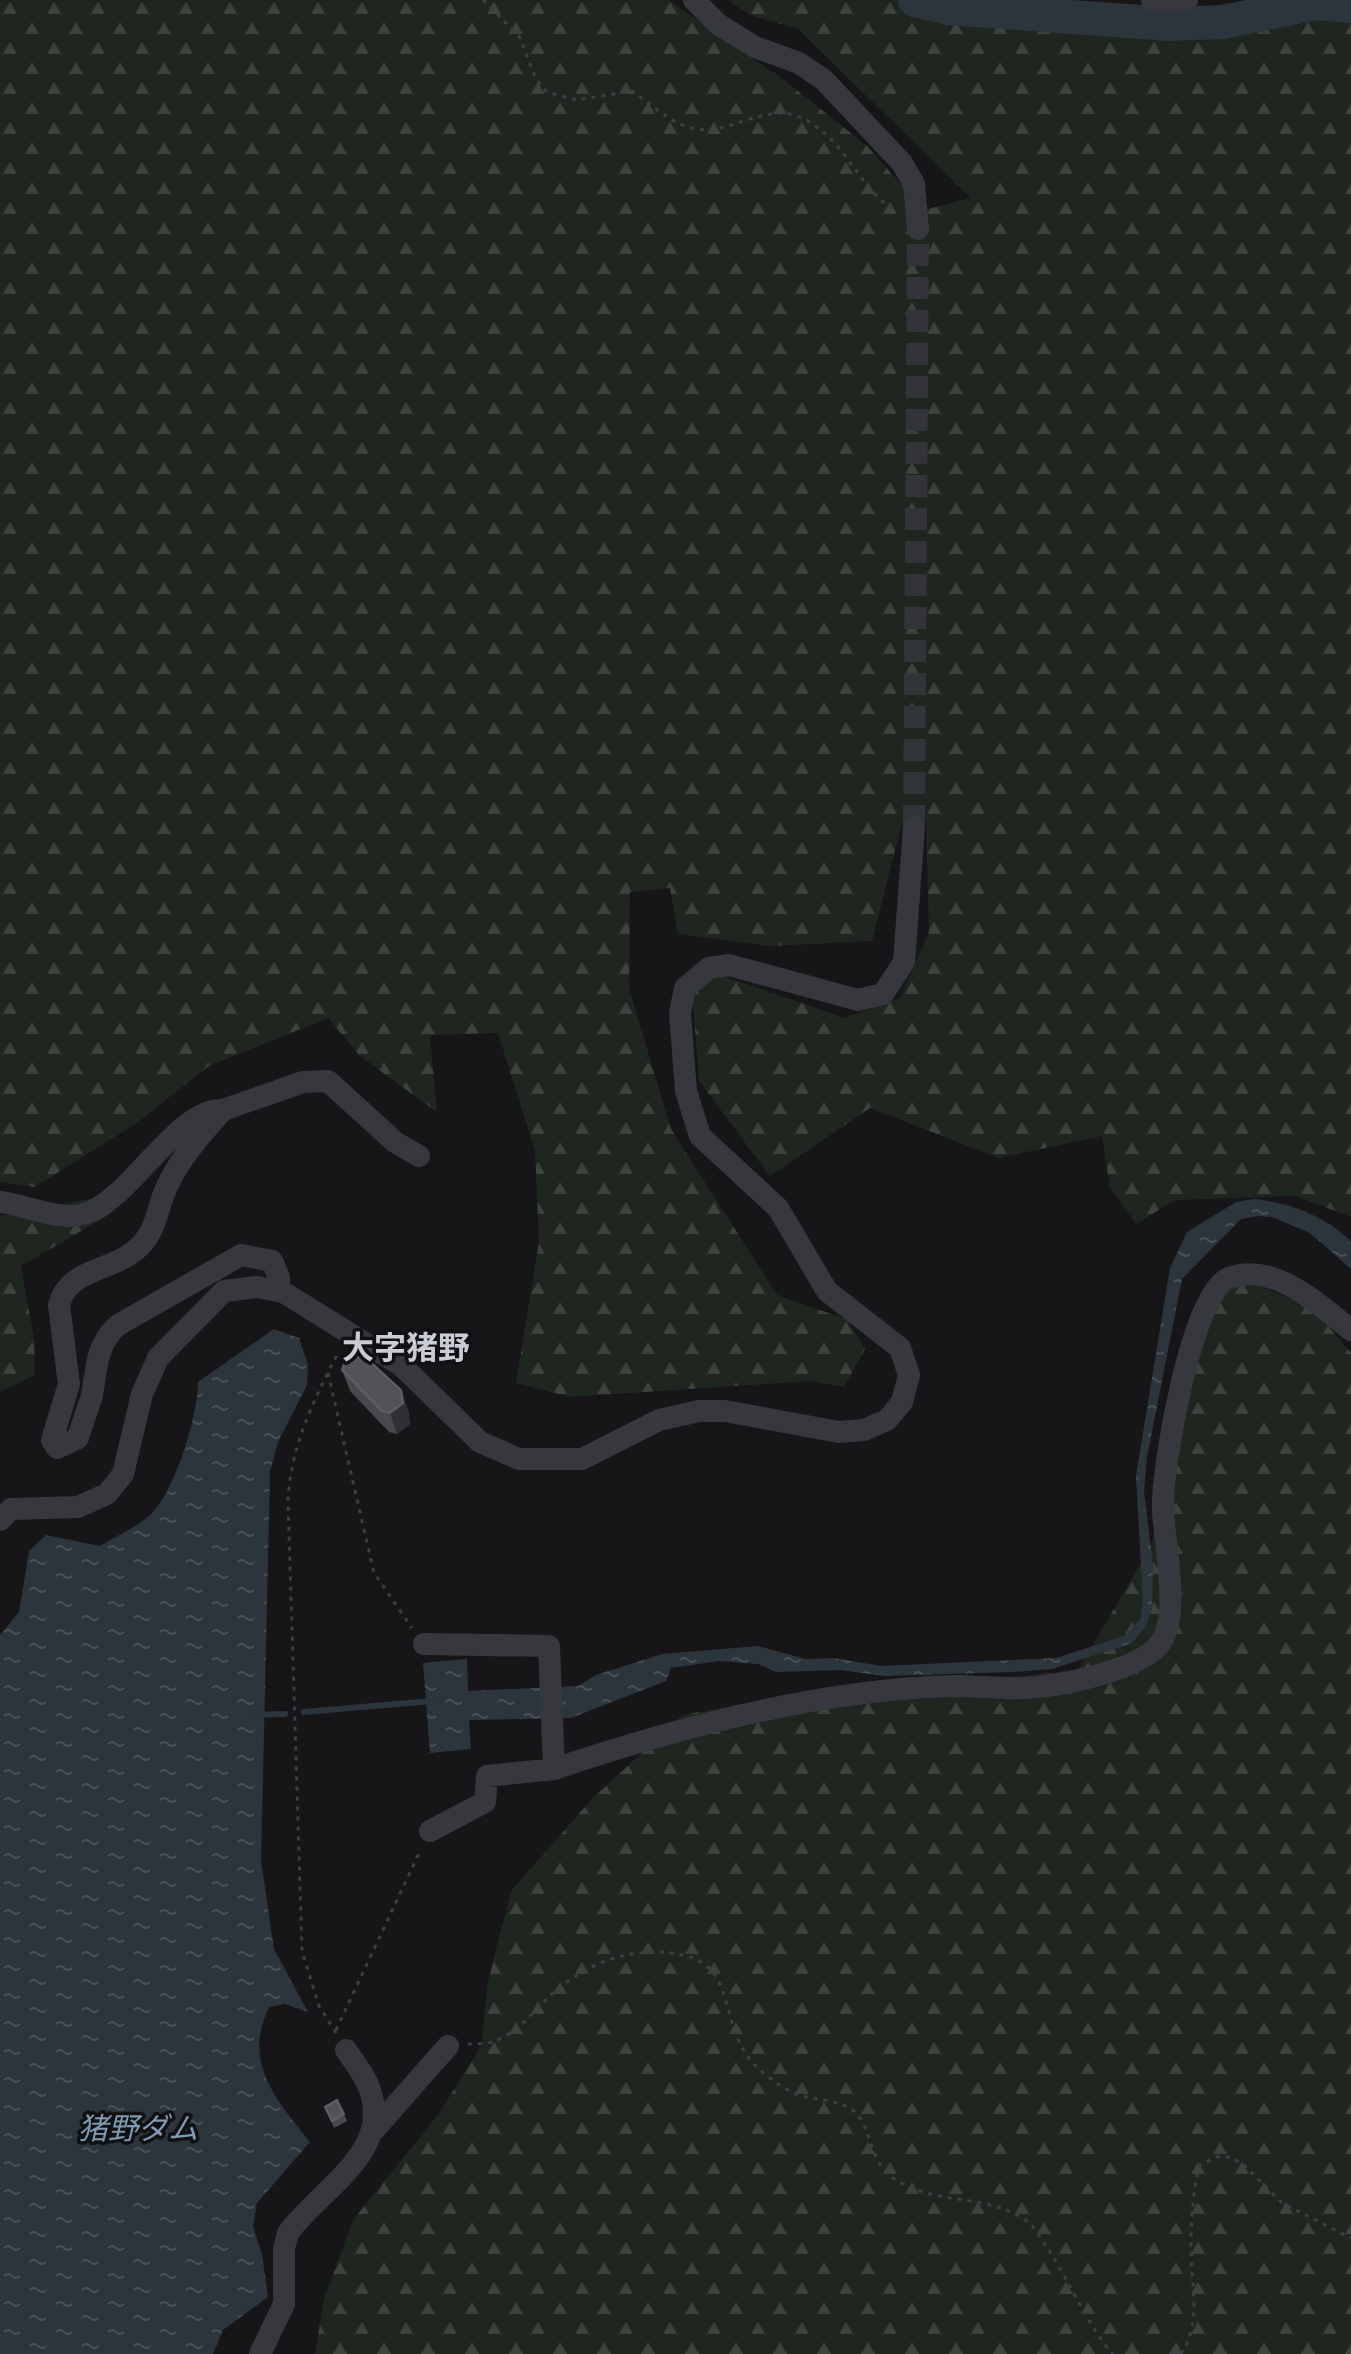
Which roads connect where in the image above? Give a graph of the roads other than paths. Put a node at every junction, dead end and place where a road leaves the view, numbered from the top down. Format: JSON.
{"nodes":[{"id":1,"x":694,"y":0,"type":"edge"},
{"id":2,"x":1152,"y":0,"type":"edge"},
{"id":3,"x":1187,"y":0,"type":"edge"},
{"id":4,"x":918,"y":221,"type":"tunnel mouth"},
{"id":5,"x":914,"y":827,"type":"tunnel mouth"},
{"id":6,"x":223,"y":1110,"type":"junction"},
{"id":7,"x":419,"y":1156,"type":"dead end"},
{"id":8,"x":0,"y":1202,"type":"edge"},
{"id":9,"x":279,"y":1291,"type":"junction"},
{"id":10,"x":1351,"y":1330,"type":"edge"},
{"id":11,"x":0,"y":1520,"type":"edge"},
{"id":12,"x":424,"y":1644,"type":"road end"},
{"id":13,"x":554,"y":1769,"type":"junction"},
{"id":14,"x":430,"y":1831,"type":"road end"},
{"id":15,"x":341,"y":2041,"type":"road end"},
{"id":16,"x":448,"y":2046,"type":"road end"},
{"id":17,"x":374,"y":2130,"type":"junction"},
{"id":18,"x":260,"y":2354,"type":"edge"}],
"edges":[{"from":1,"to":4,"type":"street"},
{"from":2,"to":3,"type":"street"},
{"from":5,"to":9,"type":"street"},
{"from":6,"to":7,"type":"street"},
{"from":6,"to":8,"type":"street"},
{"from":6,"to":9,"type":"street"},
{"from":9,"to":11,"type":"street"},
{"from":10,"to":13,"type":"street"},
{"from":12,"to":13,"type":"street"},
{"from":13,"to":14,"type":"street"},
{"from":15,"to":17,"type":"street"},
{"from":16,"to":17,"type":"street"},
{"from":17,"to":18,"type":"street"}]}
